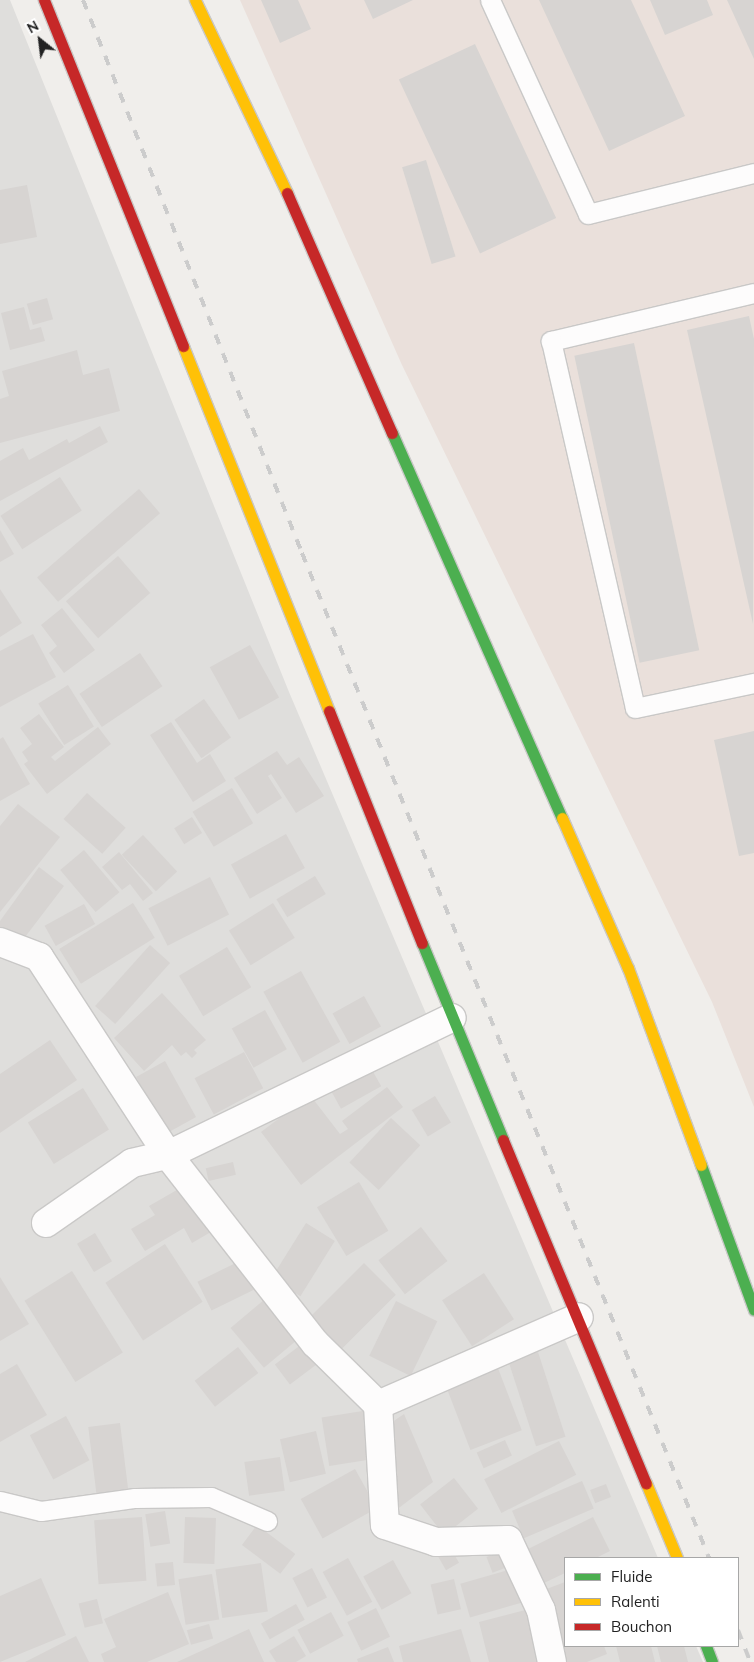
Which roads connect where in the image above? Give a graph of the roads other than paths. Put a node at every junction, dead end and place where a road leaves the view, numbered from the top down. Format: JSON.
{"nodes":[{"id":1,"x":44,"y":0,"type":"edge"},
{"id":2,"x":195,"y":0,"type":"edge"},
{"id":3,"x":490,"y":0,"type":"edge"},
{"id":4,"x":754,"y":173,"type":"edge"},
{"id":5,"x":754,"y":293,"type":"edge"},
{"id":6,"x":754,"y":683,"type":"edge"},
{"id":7,"x":0,"y":942,"type":"edge"},
{"id":8,"x":452,"y":1018,"type":"junction"},
{"id":9,"x":168,"y":1155,"type":"junction"},
{"id":10,"x":46,"y":1223,"type":"dead end"},
{"id":11,"x":754,"y":1310,"type":"edge"},
{"id":12,"x":579,"y":1317,"type":"junction"},
{"id":13,"x":378,"y":1405,"type":"junction"},
{"id":14,"x":0,"y":1501,"type":"edge"},
{"id":15,"x":267,"y":1521,"type":"dead end"},
{"id":16,"x":677,"y":1557,"type":"edge"},
{"id":17,"x":706,"y":1647,"type":"edge"},
{"id":18,"x":552,"y":1662,"type":"edge"},
{"id":19,"x":712,"y":1662,"type":"edge"}],
"edges":[{"from":1,"to":8,"type":"street"},
{"from":2,"to":11,"type":"street"},
{"from":3,"to":4,"type":"lane"},
{"from":5,"to":6,"type":"lane"},
{"from":7,"to":9,"type":"street"},
{"from":8,"to":9,"type":"street"},
{"from":8,"to":12,"type":"street"},
{"from":9,"to":10,"type":"street"},
{"from":9,"to":13,"type":"street"},
{"from":12,"to":13,"type":"street"},
{"from":12,"to":16,"type":"street"},
{"from":13,"to":18,"type":"street"},
{"from":14,"to":15,"type":"lane"},
{"from":17,"to":19,"type":"street"}]}
